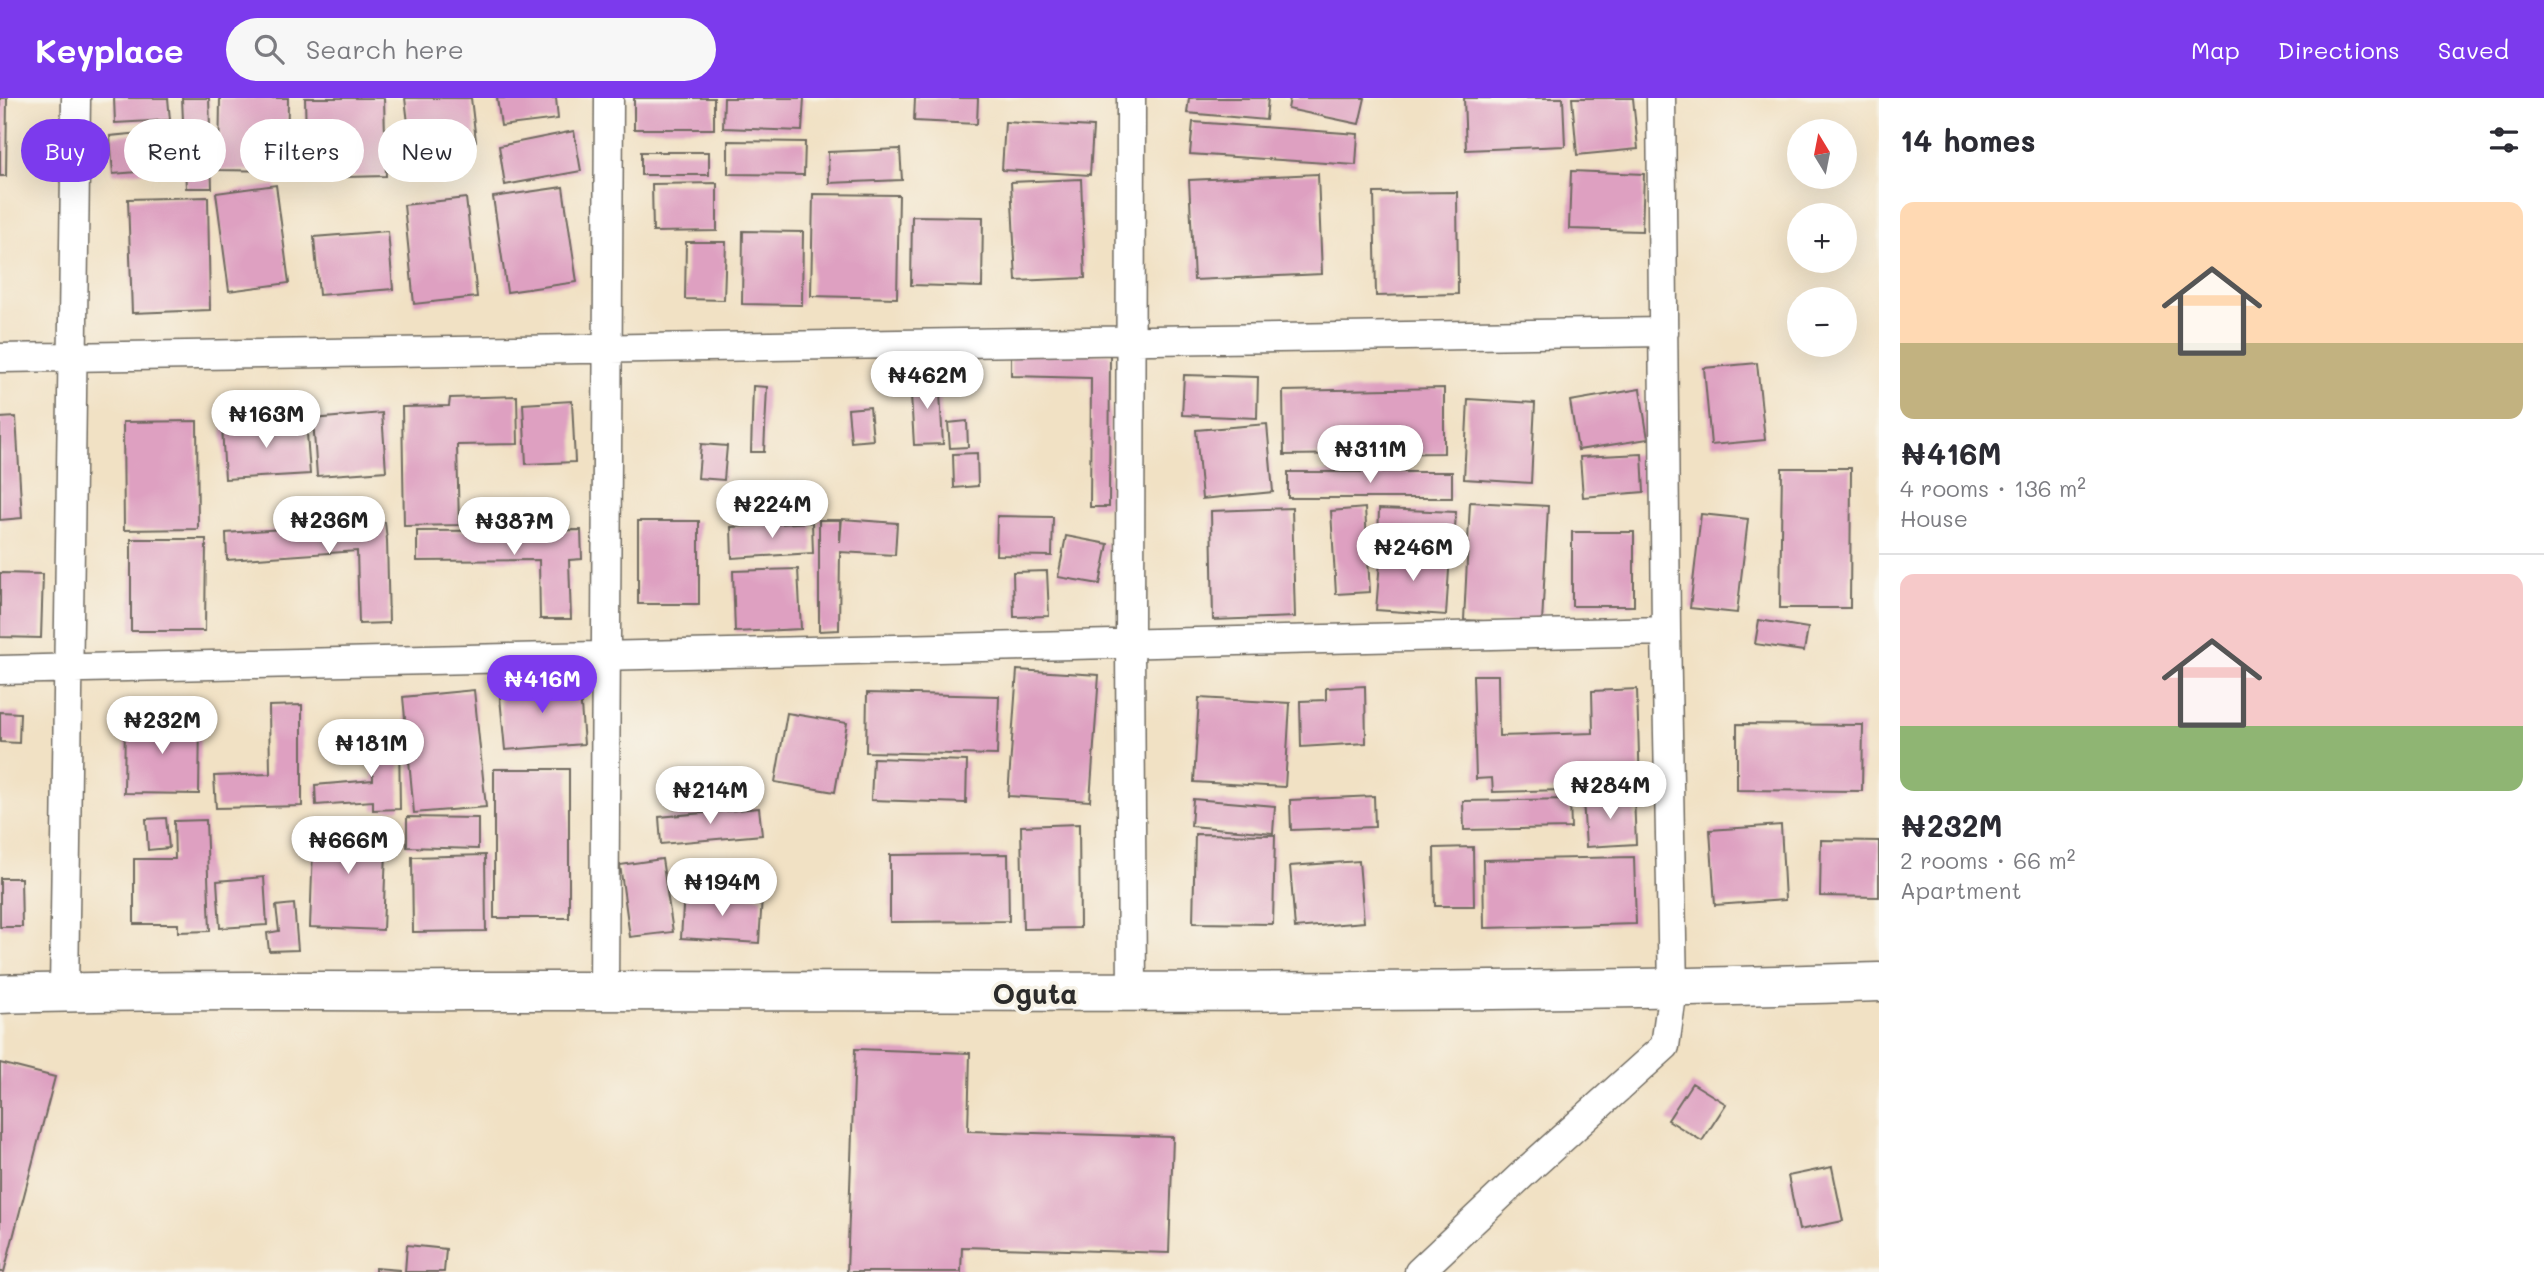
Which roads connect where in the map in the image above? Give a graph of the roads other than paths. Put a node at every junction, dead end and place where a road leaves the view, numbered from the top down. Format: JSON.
{"nodes":[{"id":1,"x":76,"y":98,"type":"edge"},
{"id":2,"x":609,"y":98,"type":"edge"},
{"id":3,"x":1131,"y":98,"type":"edge"},
{"id":4,"x":1661,"y":98,"type":"edge"},
{"id":5,"x":1664,"y":332,"type":"junction"},
{"id":6,"x":1131,"y":341,"type":"junction"},
{"id":7,"x":607,"y":349,"type":"junction"},
{"id":8,"x":73,"y":356,"type":"junction"},
{"id":9,"x":0,"y":358,"type":"edge"},
{"id":10,"x":1666,"y":631,"type":"junction"},
{"id":11,"x":1130,"y":644,"type":"junction"},
{"id":12,"x":606,"y":656,"type":"junction"},
{"id":13,"x":68,"y":668,"type":"junction"},
{"id":14,"x":0,"y":670,"type":"edge"},
{"id":15,"x":1879,"y":982,"type":"edge"},
{"id":16,"x":1673,"y":989,"type":"junction"},
{"id":17,"x":604,"y":991,"type":"junction"},
{"id":18,"x":64,"y":992,"type":"junction"},
{"id":19,"x":1132,"y":993,"type":"junction"},
{"id":20,"x":0,"y":994,"type":"edge"},
{"id":21,"x":1419,"y":1272,"type":"edge"}],
"edges":[{"from":1,"to":8,"type":"street"},
{"from":2,"to":7,"type":"street"},
{"from":3,"to":6,"type":"street"},
{"from":4,"to":5,"type":"street"},
{"from":5,"to":6,"type":"street"},
{"from":5,"to":10,"type":"street"},
{"from":6,"to":7,"type":"street"},
{"from":6,"to":11,"type":"street"},
{"from":7,"to":8,"type":"street"},
{"from":7,"to":12,"type":"street"},
{"from":8,"to":9,"type":"street"},
{"from":8,"to":13,"type":"street"},
{"from":10,"to":11,"type":"street"},
{"from":10,"to":16,"type":"street"},
{"from":11,"to":12,"type":"street"},
{"from":11,"to":19,"type":"street"},
{"from":12,"to":13,"type":"street"},
{"from":12,"to":17,"type":"street"},
{"from":13,"to":14,"type":"street"},
{"from":13,"to":18,"type":"street"},
{"from":15,"to":16,"type":"street"},
{"from":16,"to":19,"type":"street"},
{"from":16,"to":21,"type":"street"},
{"from":17,"to":18,"type":"street"},
{"from":17,"to":19,"type":"street"},
{"from":18,"to":20,"type":"street"}]}
